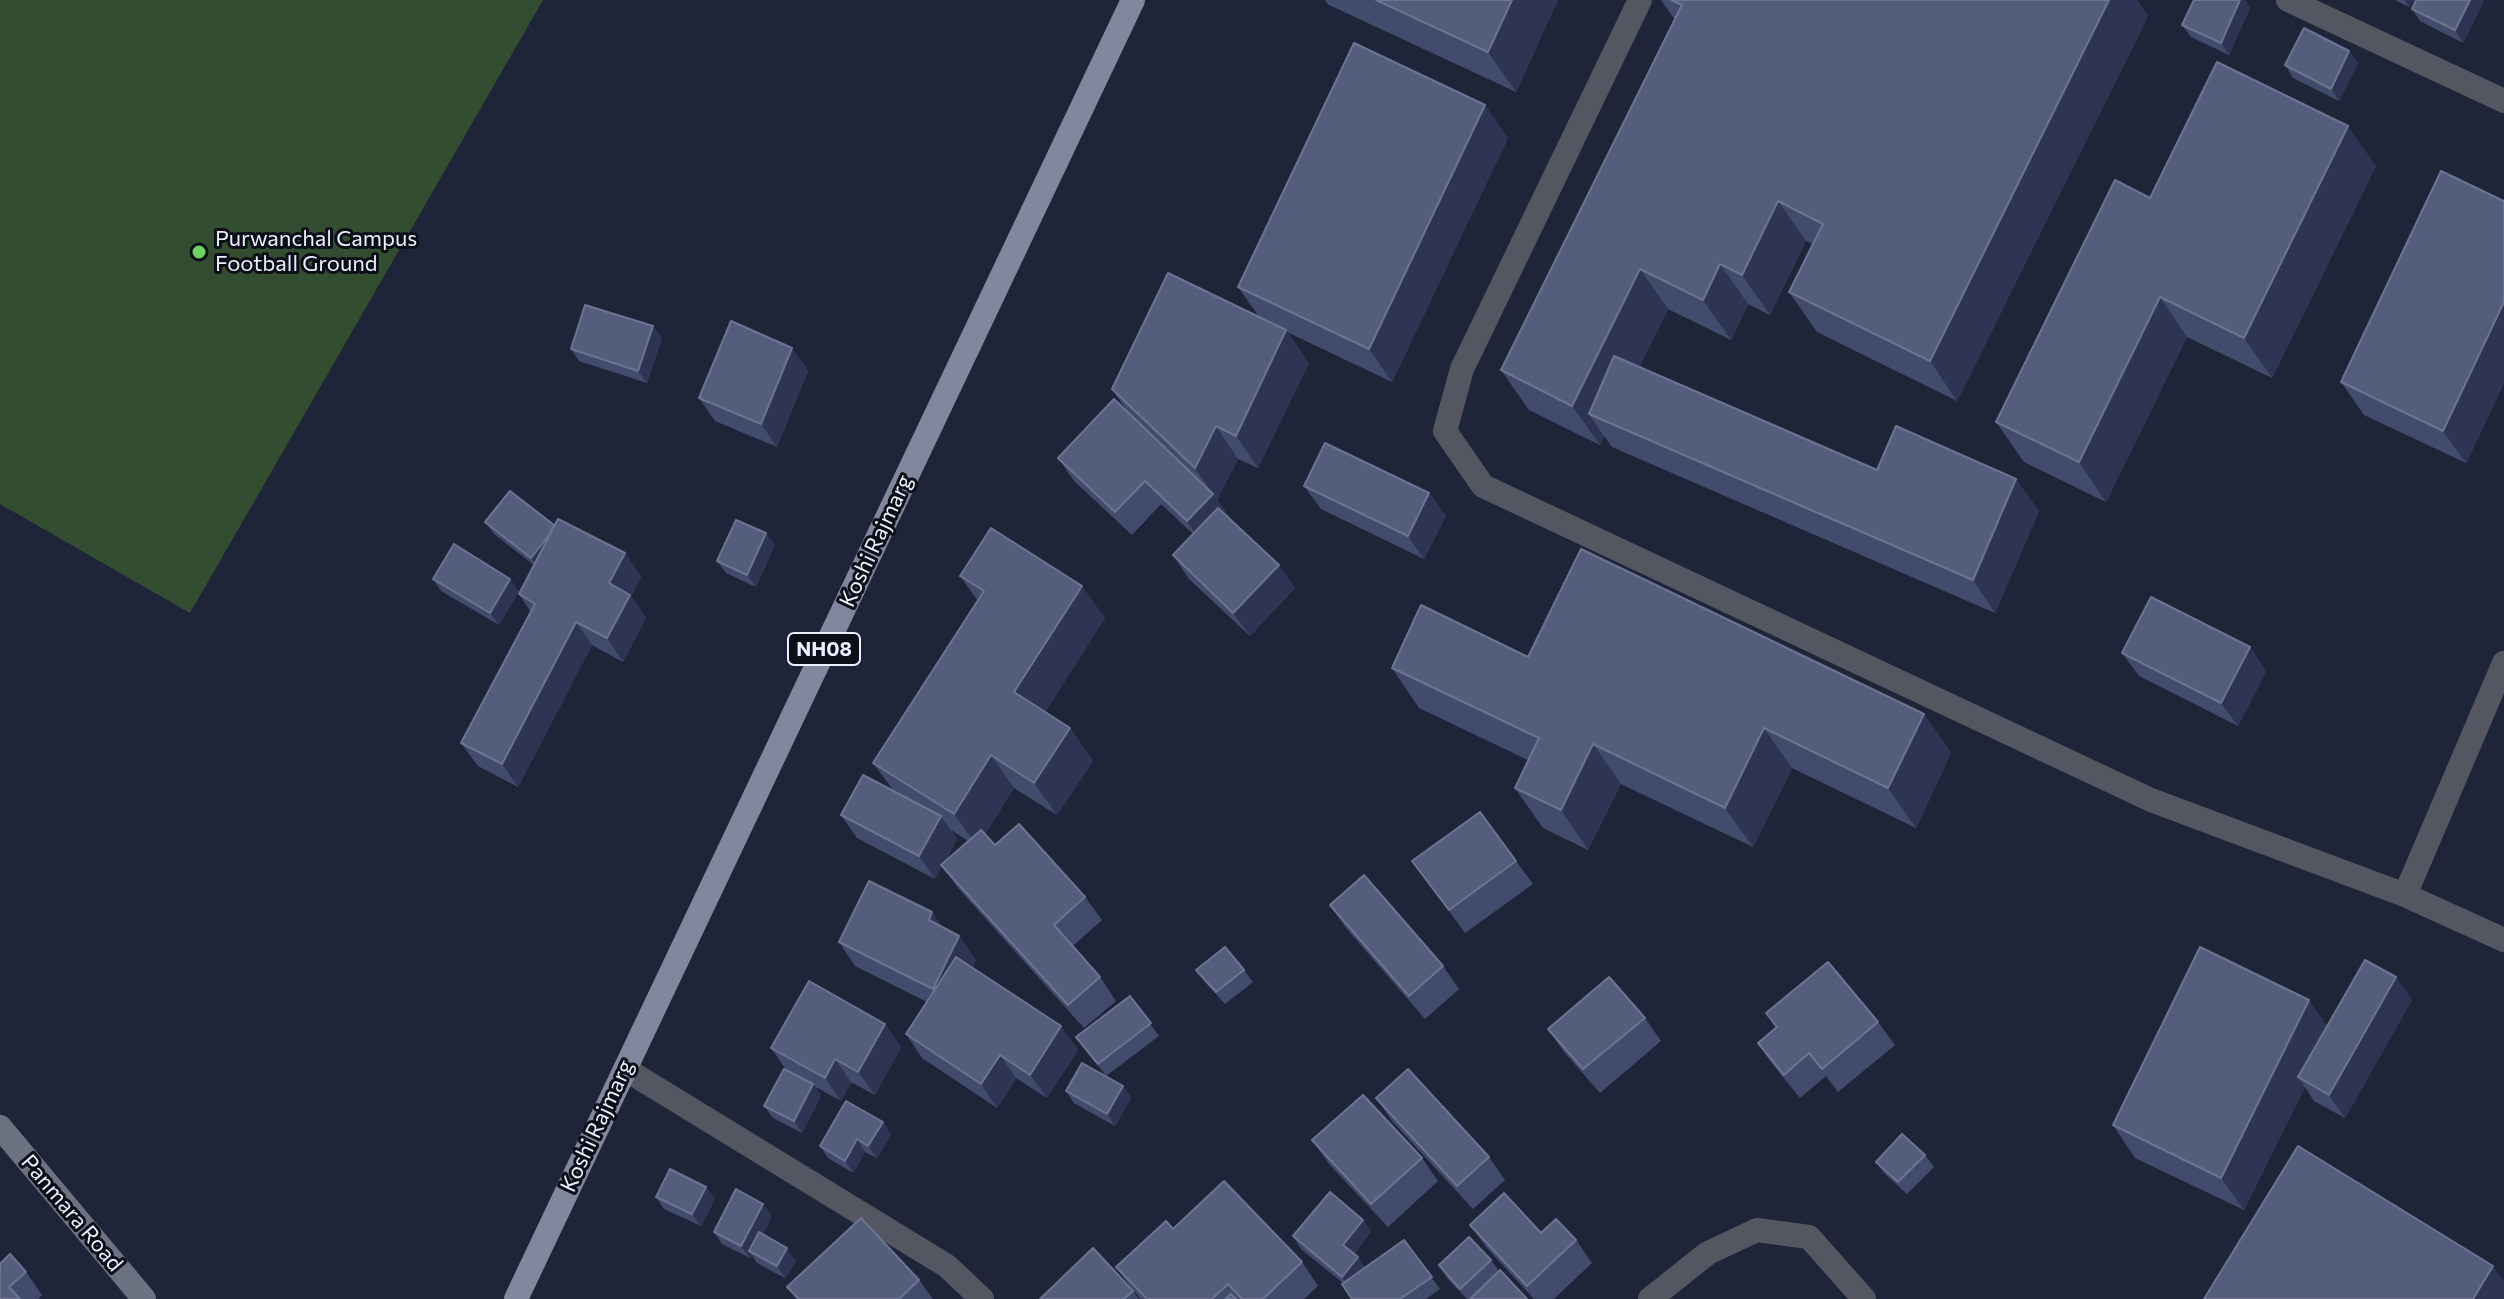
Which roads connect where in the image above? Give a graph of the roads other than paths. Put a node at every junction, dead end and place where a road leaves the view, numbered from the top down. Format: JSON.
{"nodes":[{"id":1,"x":1133,"y":0,"type":"edge"},
{"id":2,"x":1640,"y":0,"type":"edge"},
{"id":3,"x":2288,"y":0,"type":"edge"},
{"id":4,"x":2504,"y":101,"type":"edge"},
{"id":5,"x":2504,"y":663,"type":"edge"},
{"id":6,"x":2405,"y":895,"type":"junction"},
{"id":7,"x":2504,"y":940,"type":"edge"},
{"id":8,"x":625,"y":1069,"type":"junction"},
{"id":9,"x":0,"y":1127,"type":"edge"},
{"id":10,"x":144,"y":1299,"type":"edge"},
{"id":11,"x":516,"y":1299,"type":"edge"},
{"id":12,"x":982,"y":1299,"type":"edge"},
{"id":13,"x":1650,"y":1299,"type":"edge"},
{"id":14,"x":1864,"y":1299,"type":"edge"}],
"edges":[{"from":1,"to":8,"type":"main road","name":"Koshi Rajmarg","number":"NH08"},
{"from":2,"to":6,"type":"street"},
{"from":3,"to":4,"type":"street"},
{"from":5,"to":6,"type":"street"},
{"from":6,"to":7,"type":"street"},
{"from":8,"to":11,"type":"main road","name":"Koshi Rajmarg","number":"NH08"},
{"from":8,"to":12,"type":"street"},
{"from":9,"to":10,"type":"street","name":"Panmara Road"},
{"from":13,"to":14,"type":"street"}]}
